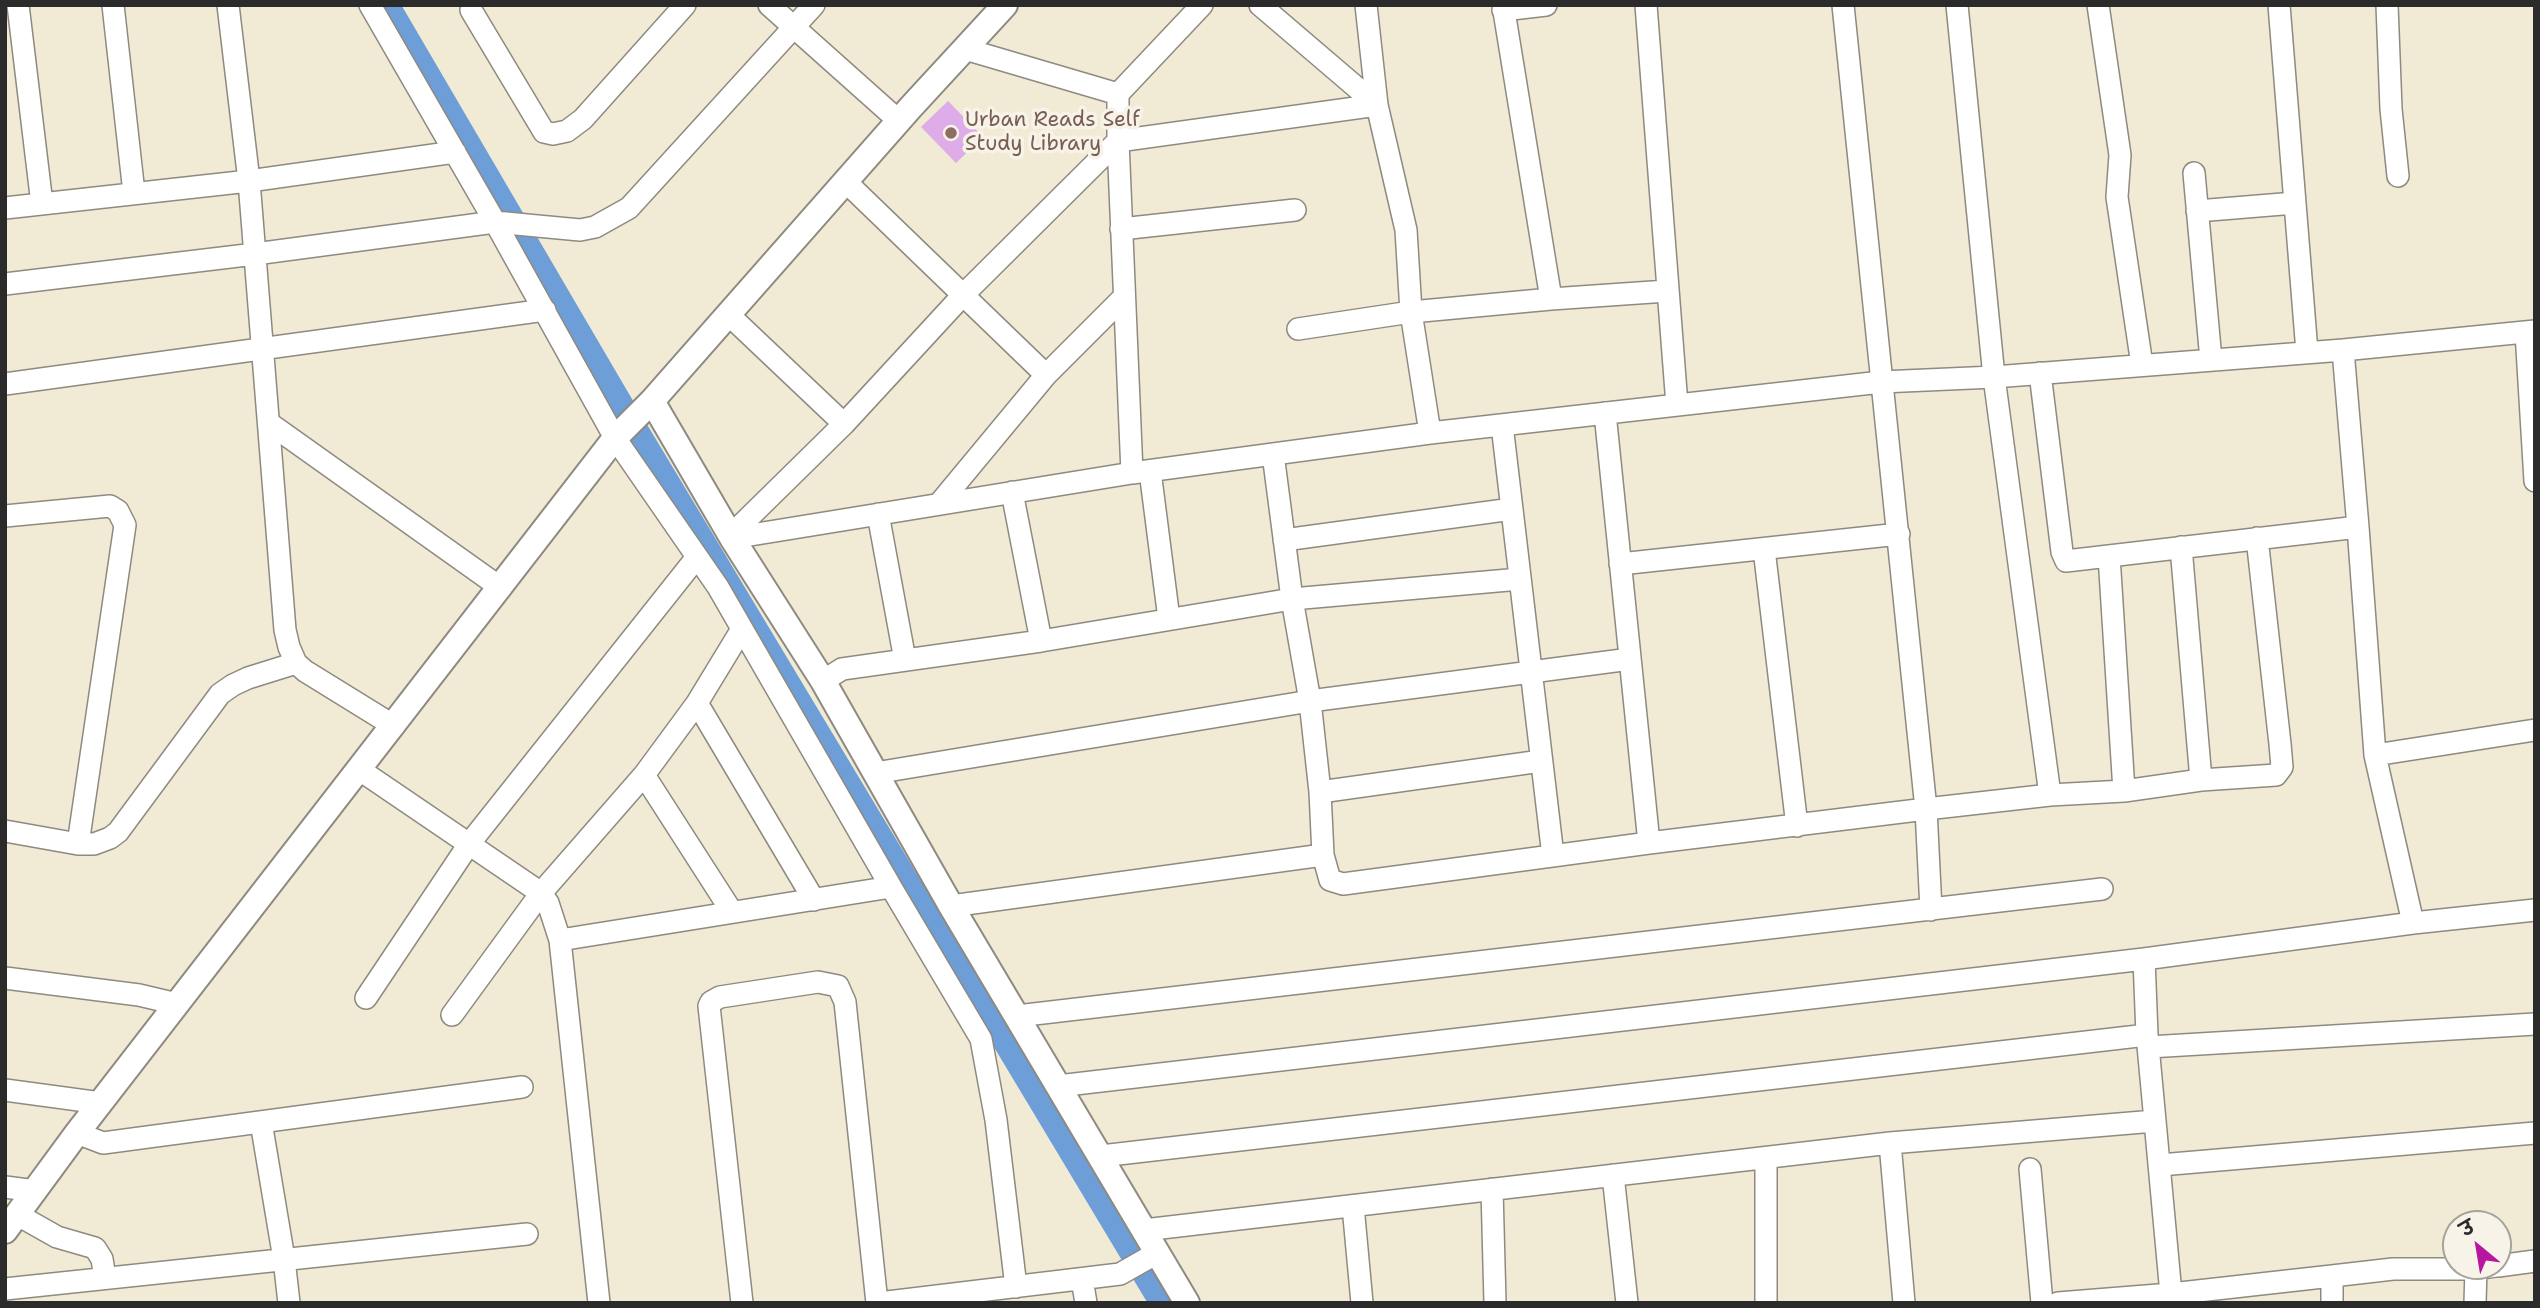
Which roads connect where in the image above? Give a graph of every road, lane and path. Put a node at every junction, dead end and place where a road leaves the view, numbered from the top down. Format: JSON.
{"nodes":[{"id":1,"x":18,"y":5,"type":"edge"},
{"id":2,"x":113,"y":5,"type":"edge"},
{"id":3,"x":228,"y":5,"type":"edge"},
{"id":4,"x":370,"y":5,"type":"edge"},
{"id":5,"x":685,"y":5,"type":"edge"},
{"id":6,"x":768,"y":5,"type":"edge"},
{"id":7,"x":814,"y":5,"type":"edge"},
{"id":8,"x":1005,"y":5,"type":"edge"},
{"id":9,"x":1202,"y":5,"type":"edge"},
{"id":10,"x":1260,"y":5,"type":"edge"},
{"id":11,"x":1366,"y":5,"type":"edge"},
{"id":12,"x":1546,"y":5,"type":"edge"},
{"id":13,"x":1646,"y":5,"type":"edge"},
{"id":14,"x":1843,"y":5,"type":"edge"},
{"id":15,"x":1957,"y":5,"type":"edge"},
{"id":16,"x":2098,"y":5,"type":"edge"},
{"id":17,"x":2279,"y":5,"type":"edge"},
{"id":18,"x":2387,"y":5,"type":"edge"},
{"id":19,"x":472,"y":7,"type":"edge"},
{"id":20,"x":1503,"y":8,"type":"edge"},
{"id":21,"x":794,"y":28,"type":"junction"},
{"id":22,"x":965,"y":49,"type":"junction"},
{"id":23,"x":1118,"y":94,"type":"junction"},
{"id":24,"x":1377,"y":104,"type":"junction"},
{"id":25,"x":899,"y":121,"type":"junction"},
{"id":26,"x":1118,"y":141,"type":"junction"},
{"id":27,"x":455,"y":152,"type":"junction"},
{"id":28,"x":2194,"y":173,"type":"dead end"},
{"id":29,"x":2398,"y":176,"type":"dead end"},
{"id":30,"x":249,"y":181,"type":"junction"},
{"id":31,"x":846,"y":182,"type":"junction"},
{"id":32,"x":134,"y":193,"type":"junction"},
{"id":33,"x":2295,"y":203,"type":"junction"},
{"id":34,"x":41,"y":204,"type":"junction"},
{"id":35,"x":5,"y":208,"type":"edge"},
{"id":36,"x":1295,"y":209,"type":"dead end"},
{"id":37,"x":2197,"y":211,"type":"junction"},
{"id":38,"x":495,"y":222,"type":"junction"},
{"id":39,"x":1121,"y":229,"type":"junction"},
{"id":40,"x":256,"y":254,"type":"junction"},
{"id":41,"x":5,"y":284,"type":"edge"},
{"id":42,"x":1667,"y":291,"type":"junction"},
{"id":43,"x":963,"y":295,"type":"junction"},
{"id":44,"x":1124,"y":297,"type":"junction"},
{"id":45,"x":1551,"y":299,"type":"junction"},
{"id":46,"x":545,"y":310,"type":"junction"},
{"id":47,"x":1411,"y":312,"type":"junction"},
{"id":48,"x":729,"y":315,"type":"junction"},
{"id":49,"x":1298,"y":329,"type":"dead end"},
{"id":50,"x":2530,"y":331,"type":"edge"},
{"id":51,"x":264,"y":349,"type":"junction"},
{"id":52,"x":2343,"y":350,"type":"junction"},
{"id":53,"x":2307,"y":352,"type":"junction"},
{"id":54,"x":2211,"y":360,"type":"junction"},
{"id":55,"x":2141,"y":365,"type":"junction"},
{"id":56,"x":2040,"y":373,"type":"junction"},
{"id":57,"x":1046,"y":375,"type":"junction"},
{"id":58,"x":1994,"y":377,"type":"junction"},
{"id":59,"x":1881,"y":382,"type":"junction"},
{"id":60,"x":5,"y":384,"type":"edge"},
{"id":61,"x":651,"y":403,"type":"junction"},
{"id":62,"x":1677,"y":405,"type":"junction"},
{"id":63,"x":1605,"y":413,"type":"junction"},
{"id":64,"x":269,"y":424,"type":"junction"},
{"id":65,"x":844,"y":424,"type":"junction"},
{"id":66,"x":1502,"y":425,"type":"junction"},
{"id":67,"x":1430,"y":433,"type":"junction"},
{"id":68,"x":618,"y":435,"type":"junction"},
{"id":69,"x":1272,"y":454,"type":"junction"},
{"id":70,"x":1141,"y":472,"type":"junction"},
{"id":71,"x":2535,"y":481,"type":"edge"},
{"id":72,"x":1012,"y":492,"type":"junction"},
{"id":73,"x":939,"y":504,"type":"junction"},
{"id":74,"x":1512,"y":509,"type":"junction"},
{"id":75,"x":878,"y":514,"type":"junction"},
{"id":76,"x":5,"y":516,"type":"edge"},
{"id":77,"x":2358,"y":527,"type":"junction"},
{"id":78,"x":1899,"y":534,"type":"junction"},
{"id":79,"x":732,"y":536,"type":"junction"},
{"id":80,"x":2257,"y":538,"type":"junction"},
{"id":81,"x":1284,"y":540,"type":"junction"},
{"id":82,"x":2181,"y":547,"type":"junction"},
{"id":83,"x":1764,"y":549,"type":"junction"},
{"id":84,"x":2109,"y":556,"type":"junction"},
{"id":85,"x":697,"y":557,"type":"junction"},
{"id":86,"x":1620,"y":564,"type":"junction"},
{"id":87,"x":1520,"y":579,"type":"junction"},
{"id":88,"x":501,"y":588,"type":"junction"},
{"id":89,"x":1292,"y":598,"type":"junction"},
{"id":90,"x":1169,"y":619,"type":"junction"},
{"id":91,"x":742,"y":629,"type":"junction"},
{"id":92,"x":1041,"y":641,"type":"junction"},
{"id":93,"x":1630,"y":659,"type":"junction"},
{"id":94,"x":905,"y":660,"type":"junction"},
{"id":95,"x":296,"y":663,"type":"junction"},
{"id":96,"x":1531,"y":672,"type":"junction"},
{"id":97,"x":822,"y":681,"type":"junction"},
{"id":98,"x":1310,"y":701,"type":"junction"},
{"id":99,"x":697,"y":703,"type":"junction"},
{"id":100,"x":394,"y":726,"type":"junction"},
{"id":101,"x":2535,"y":730,"type":"edge"},
{"id":102,"x":2375,"y":755,"type":"junction"},
{"id":103,"x":1541,"y":761,"type":"junction"},
{"id":104,"x":360,"y":770,"type":"junction"},
{"id":105,"x":875,"y":773,"type":"junction"},
{"id":106,"x":644,"y":775,"type":"junction"},
{"id":107,"x":2201,"y":780,"type":"junction"},
{"id":108,"x":2124,"y":791,"type":"junction"},
{"id":109,"x":1320,"y":792,"type":"junction"},
{"id":110,"x":2050,"y":795,"type":"junction"},
{"id":111,"x":1926,"y":809,"type":"junction"},
{"id":112,"x":1797,"y":826,"type":"junction"},
{"id":113,"x":5,"y":831,"type":"edge"},
{"id":114,"x":1649,"y":843,"type":"junction"},
{"id":115,"x":78,"y":844,"type":"junction"},
{"id":116,"x":469,"y":844,"type":"junction"},
{"id":117,"x":1323,"y":855,"type":"junction"},
{"id":118,"x":1553,"y":856,"type":"junction"},
{"id":119,"x":891,"y":887,"type":"junction"},
{"id":120,"x":2102,"y":890,"type":"dead end"},
{"id":121,"x":541,"y":893,"type":"junction"},
{"id":122,"x":814,"y":900,"type":"junction"},
{"id":123,"x":951,"y":906,"type":"junction"},
{"id":124,"x":1931,"y":910,"type":"junction"},
{"id":125,"x":2535,"y":910,"type":"edge"},
{"id":126,"x":732,"y":912,"type":"junction"},
{"id":127,"x":2413,"y":923,"type":"junction"},
{"id":128,"x":559,"y":940,"type":"junction"},
{"id":129,"x":2144,"y":959,"type":"junction"},
{"id":130,"x":5,"y":978,"type":"edge"},
{"id":131,"x":366,"y":998,"type":"dead end"},
{"id":132,"x":177,"y":1004,"type":"junction"},
{"id":133,"x":452,"y":1015,"type":"dead end"},
{"id":134,"x":1017,"y":1016,"type":"junction"},
{"id":135,"x":2535,"y":1024,"type":"edge"},
{"id":136,"x":2148,"y":1041,"type":"junction"},
{"id":137,"x":1058,"y":1086,"type":"junction"},
{"id":138,"x":522,"y":1087,"type":"dead end"},
{"id":139,"x":5,"y":1090,"type":"edge"},
{"id":140,"x":101,"y":1103,"type":"junction"},
{"id":141,"x":2155,"y":1121,"type":"junction"},
{"id":142,"x":261,"y":1122,"type":"junction"},
{"id":143,"x":77,"y":1133,"type":"junction"},
{"id":144,"x":2535,"y":1133,"type":"edge"},
{"id":145,"x":1890,"y":1143,"type":"junction"},
{"id":146,"x":1101,"y":1156,"type":"junction"},
{"id":147,"x":1766,"y":1158,"type":"junction"},
{"id":148,"x":2160,"y":1164,"type":"junction"},
{"id":149,"x":2030,"y":1169,"type":"dead end"},
{"id":150,"x":1614,"y":1175,"type":"junction"},
{"id":151,"x":5,"y":1187,"type":"edge"},
{"id":152,"x":1492,"y":1189,"type":"junction"},
{"id":153,"x":36,"y":1191,"type":"junction"},
{"id":154,"x":1353,"y":1206,"type":"junction"},
{"id":155,"x":11,"y":1223,"type":"edge"},
{"id":156,"x":1144,"y":1230,"type":"junction"},
{"id":157,"x":527,"y":1234,"type":"dead end"},
{"id":158,"x":1152,"y":1257,"type":"junction"},
{"id":159,"x":284,"y":1259,"type":"junction"},
{"id":160,"x":2535,"y":1261,"type":"edge"},
{"id":161,"x":2512,"y":1264,"type":"edge"},
{"id":162,"x":2442,"y":1268,"type":"edge"},
{"id":163,"x":2332,"y":1276,"type":"junction"},
{"id":164,"x":105,"y":1278,"type":"junction"},
{"id":165,"x":1082,"y":1279,"type":"junction"},
{"id":166,"x":2484,"y":1280,"type":"edge"},
{"id":167,"x":1016,"y":1287,"type":"junction"},
{"id":168,"x":5,"y":1289,"type":"edge"},
{"id":169,"x":2172,"y":1298,"type":"edge"},
{"id":170,"x":935,"y":1300,"type":"edge"},
{"id":171,"x":289,"y":1303,"type":"edge"},
{"id":172,"x":599,"y":1303,"type":"edge"},
{"id":173,"x":742,"y":1303,"type":"edge"},
{"id":174,"x":878,"y":1303,"type":"edge"},
{"id":175,"x":1086,"y":1303,"type":"edge"},
{"id":176,"x":1187,"y":1303,"type":"edge"},
{"id":177,"x":1362,"y":1303,"type":"edge"},
{"id":178,"x":1495,"y":1303,"type":"edge"},
{"id":179,"x":1628,"y":1303,"type":"edge"},
{"id":180,"x":1766,"y":1303,"type":"edge"},
{"id":181,"x":1904,"y":1303,"type":"edge"},
{"id":182,"x":2042,"y":1303,"type":"edge"},
{"id":183,"x":2058,"y":1303,"type":"edge"},
{"id":184,"x":2332,"y":1303,"type":"edge"},
{"id":185,"x":2474,"y":1303,"type":"edge"}],
"edges":[{"from":1,"to":34,"type":"street"},
{"from":2,"to":32,"type":"street"},
{"from":3,"to":30,"type":"street"},
{"from":4,"to":27,"type":"street"},
{"from":5,"to":19,"type":"street"},
{"from":6,"to":21,"type":"street"},
{"from":7,"to":21,"type":"street"},
{"from":8,"to":22,"type":"street"},
{"from":9,"to":23,"type":"street"},
{"from":10,"to":24,"type":"street"},
{"from":11,"to":24,"type":"street"},
{"from":12,"to":20,"type":"street"},
{"from":13,"to":42,"type":"street"},
{"from":14,"to":59,"type":"street"},
{"from":15,"to":58,"type":"street"},
{"from":16,"to":55,"type":"street"},
{"from":17,"to":33,"type":"street"},
{"from":18,"to":29,"type":"street"},
{"from":20,"to":45,"type":"street"},
{"from":21,"to":25,"type":"street"},
{"from":21,"to":38,"type":"street"},
{"from":22,"to":23,"type":"street"},
{"from":22,"to":25,"type":"street"},
{"from":23,"to":26,"type":"street"},
{"from":24,"to":26,"type":"street"},
{"from":24,"to":47,"type":"street"},
{"from":25,"to":31,"type":"street"},
{"from":26,"to":39,"type":"street"},
{"from":26,"to":43,"type":"street"},
{"from":27,"to":30,"type":"street"},
{"from":27,"to":38,"type":"street"},
{"from":28,"to":37,"type":"street"},
{"from":30,"to":32,"type":"street"},
{"from":30,"to":40,"type":"street"},
{"from":31,"to":43,"type":"street"},
{"from":31,"to":48,"type":"street"},
{"from":32,"to":34,"type":"street"},
{"from":33,"to":37,"type":"street"},
{"from":33,"to":53,"type":"street"},
{"from":34,"to":35,"type":"street"},
{"from":36,"to":39,"type":"street"},
{"from":37,"to":54,"type":"street"},
{"from":38,"to":40,"type":"street"},
{"from":38,"to":46,"type":"street"},
{"from":39,"to":44,"type":"street"},
{"from":40,"to":41,"type":"street"},
{"from":40,"to":51,"type":"street"},
{"from":42,"to":45,"type":"street"},
{"from":42,"to":62,"type":"street"},
{"from":43,"to":57,"type":"street"},
{"from":43,"to":65,"type":"street"},
{"from":44,"to":57,"type":"street"},
{"from":44,"to":70,"type":"street"},
{"from":45,"to":47,"type":"street"},
{"from":46,"to":51,"type":"street"},
{"from":46,"to":68,"type":"street"},
{"from":47,"to":49,"type":"street"},
{"from":47,"to":67,"type":"street"},
{"from":48,"to":61,"type":"street"},
{"from":48,"to":65,"type":"street"},
{"from":50,"to":52,"type":"street"},
{"from":50,"to":71,"type":"street"},
{"from":51,"to":60,"type":"street"},
{"from":51,"to":64,"type":"street"},
{"from":52,"to":53,"type":"street"},
{"from":52,"to":77,"type":"street"},
{"from":53,"to":54,"type":"street"},
{"from":54,"to":55,"type":"street"},
{"from":55,"to":56,"type":"street"},
{"from":56,"to":58,"type":"street"},
{"from":56,"to":84,"type":"street"},
{"from":57,"to":73,"type":"street"},
{"from":58,"to":59,"type":"street"},
{"from":58,"to":110,"type":"street"},
{"from":59,"to":62,"type":"street"},
{"from":59,"to":78,"type":"street"},
{"from":61,"to":68,"type":"street"},
{"from":61,"to":79,"type":"street"},
{"from":62,"to":63,"type":"street"},
{"from":63,"to":66,"type":"street"},
{"from":63,"to":86,"type":"street"},
{"from":64,"to":88,"type":"street"},
{"from":64,"to":95,"type":"street"},
{"from":65,"to":79,"type":"street"},
{"from":66,"to":67,"type":"street"},
{"from":66,"to":74,"type":"street"},
{"from":67,"to":69,"type":"street"},
{"from":68,"to":85,"type":"street"},
{"from":68,"to":88,"type":"street"},
{"from":69,"to":70,"type":"street"},
{"from":69,"to":81,"type":"street"},
{"from":70,"to":72,"type":"street"},
{"from":70,"to":90,"type":"street"},
{"from":72,"to":73,"type":"street"},
{"from":72,"to":92,"type":"street"},
{"from":73,"to":75,"type":"street"},
{"from":74,"to":81,"type":"street"},
{"from":74,"to":87,"type":"street"},
{"from":75,"to":79,"type":"street"},
{"from":75,"to":94,"type":"street"},
{"from":76,"to":115,"type":"street"},
{"from":77,"to":80,"type":"street"},
{"from":77,"to":102,"type":"street"},
{"from":78,"to":83,"type":"street"},
{"from":78,"to":111,"type":"street"},
{"from":79,"to":97,"type":"street"},
{"from":80,"to":82,"type":"street"},
{"from":80,"to":107,"type":"street"},
{"from":81,"to":89,"type":"street"},
{"from":82,"to":84,"type":"street"},
{"from":82,"to":107,"type":"street"},
{"from":83,"to":86,"type":"street"},
{"from":83,"to":112,"type":"street"},
{"from":84,"to":108,"type":"street"},
{"from":85,"to":91,"type":"street"},
{"from":85,"to":116,"type":"street"},
{"from":86,"to":93,"type":"street"},
{"from":87,"to":89,"type":"street"},
{"from":87,"to":96,"type":"street"},
{"from":88,"to":100,"type":"street"},
{"from":89,"to":90,"type":"street"},
{"from":89,"to":98,"type":"street"},
{"from":90,"to":92,"type":"street"},
{"from":91,"to":99,"type":"street"},
{"from":91,"to":119,"type":"street"},
{"from":92,"to":94,"type":"street"},
{"from":93,"to":96,"type":"street"},
{"from":93,"to":114,"type":"street"},
{"from":94,"to":97,"type":"street"},
{"from":95,"to":100,"type":"street"},
{"from":95,"to":115,"type":"street"},
{"from":96,"to":98,"type":"street"},
{"from":96,"to":103,"type":"street"},
{"from":97,"to":105,"type":"street"},
{"from":98,"to":105,"type":"street"},
{"from":98,"to":109,"type":"street"},
{"from":99,"to":106,"type":"street"},
{"from":99,"to":122,"type":"street"},
{"from":100,"to":104,"type":"street"},
{"from":101,"to":102,"type":"street"},
{"from":102,"to":127,"type":"street"},
{"from":103,"to":109,"type":"street"},
{"from":103,"to":118,"type":"street"},
{"from":104,"to":116,"type":"street"},
{"from":104,"to":132,"type":"street"},
{"from":105,"to":123,"type":"street"},
{"from":106,"to":121,"type":"street"},
{"from":106,"to":126,"type":"street"},
{"from":107,"to":108,"type":"street"},
{"from":108,"to":110,"type":"street"},
{"from":109,"to":117,"type":"street"},
{"from":110,"to":111,"type":"street"},
{"from":111,"to":112,"type":"street"},
{"from":111,"to":124,"type":"street"},
{"from":112,"to":114,"type":"street"},
{"from":113,"to":115,"type":"street"},
{"from":114,"to":118,"type":"street"},
{"from":116,"to":121,"type":"street"},
{"from":116,"to":131,"type":"street"},
{"from":117,"to":118,"type":"street"},
{"from":117,"to":123,"type":"street"},
{"from":119,"to":122,"type":"street"},
{"from":119,"to":167,"type":"street"},
{"from":120,"to":124,"type":"street"},
{"from":121,"to":128,"type":"street"},
{"from":121,"to":133,"type":"street"},
{"from":122,"to":126,"type":"street"},
{"from":123,"to":134,"type":"street"},
{"from":124,"to":134,"type":"street"},
{"from":125,"to":127,"type":"street"},
{"from":126,"to":128,"type":"street"},
{"from":127,"to":129,"type":"street"},
{"from":128,"to":172,"type":"street"},
{"from":129,"to":136,"type":"street"},
{"from":129,"to":137,"type":"street"},
{"from":130,"to":132,"type":"street"},
{"from":132,"to":140,"type":"street"},
{"from":134,"to":137,"type":"street"},
{"from":135,"to":136,"type":"street"},
{"from":136,"to":141,"type":"street"},
{"from":136,"to":146,"type":"street"},
{"from":137,"to":146,"type":"street"},
{"from":138,"to":142,"type":"street"},
{"from":139,"to":140,"type":"street"},
{"from":140,"to":143,"type":"street"},
{"from":141,"to":145,"type":"street"},
{"from":141,"to":148,"type":"street"},
{"from":142,"to":143,"type":"street"},
{"from":142,"to":159,"type":"street"},
{"from":143,"to":153,"type":"street"},
{"from":144,"to":148,"type":"street"},
{"from":145,"to":147,"type":"street"},
{"from":145,"to":181,"type":"street"},
{"from":146,"to":156,"type":"street"},
{"from":147,"to":150,"type":"street"},
{"from":147,"to":180,"type":"street"},
{"from":148,"to":169,"type":"street"},
{"from":149,"to":182,"type":"street"},
{"from":150,"to":152,"type":"street"},
{"from":150,"to":179,"type":"street"},
{"from":151,"to":153,"type":"street"},
{"from":152,"to":154,"type":"street"},
{"from":152,"to":178,"type":"street"},
{"from":153,"to":155,"type":"street"},
{"from":154,"to":156,"type":"street"},
{"from":154,"to":177,"type":"street"},
{"from":155,"to":164,"type":"street"},
{"from":156,"to":158,"type":"street"},
{"from":157,"to":159,"type":"street"},
{"from":158,"to":165,"type":"street"},
{"from":158,"to":176,"type":"street"},
{"from":159,"to":164,"type":"street"},
{"from":159,"to":171,"type":"street"},
{"from":160,"to":161,"type":"street"},
{"from":162,"to":163,"type":"street"},
{"from":163,"to":169,"type":"street"},
{"from":163,"to":184,"type":"street"},
{"from":164,"to":168,"type":"street"},
{"from":165,"to":167,"type":"street"},
{"from":165,"to":175,"type":"street"},
{"from":166,"to":185,"type":"street"},
{"from":167,"to":170,"type":"street"},
{"from":169,"to":183,"type":"street"},
{"from":170,"to":174,"type":"street"},
{"from":173,"to":174,"type":"street"}]}
